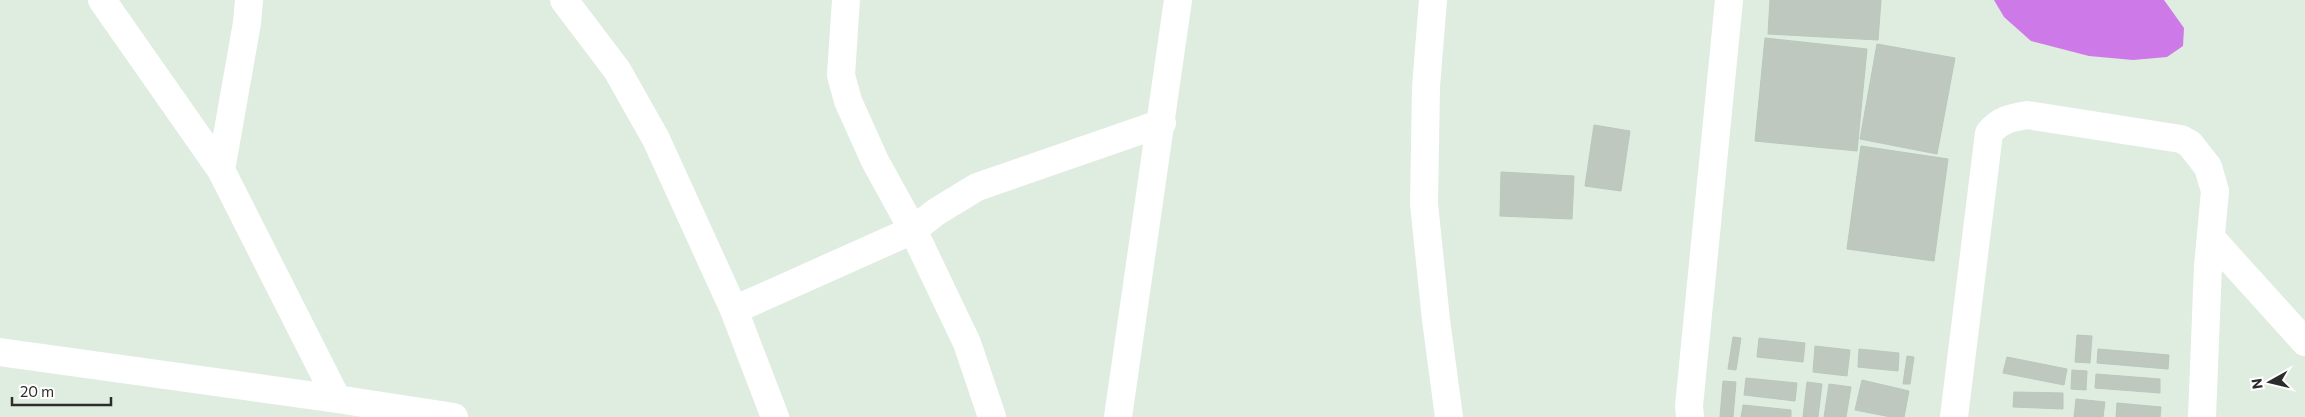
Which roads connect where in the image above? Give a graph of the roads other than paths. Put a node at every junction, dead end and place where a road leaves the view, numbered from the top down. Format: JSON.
{"nodes":[{"id":1,"x":102,"y":0,"type":"edge"},
{"id":2,"x":249,"y":0,"type":"edge"},
{"id":3,"x":564,"y":0,"type":"edge"},
{"id":4,"x":846,"y":0,"type":"edge"},
{"id":5,"x":1178,"y":0,"type":"edge"},
{"id":6,"x":1433,"y":0,"type":"edge"},
{"id":7,"x":1729,"y":0,"type":"edge"},
{"id":8,"x":1162,"y":123,"type":"junction"},
{"id":9,"x":221,"y":170,"type":"junction"},
{"id":10,"x":913,"y":230,"type":"junction"},
{"id":11,"x":2211,"y":238,"type":"junction"},
{"id":12,"x":734,"y":310,"type":"junction"},
{"id":13,"x":2305,"y":342,"type":"edge"},
{"id":14,"x":0,"y":352,"type":"edge"},
{"id":15,"x":337,"y":398,"type":"junction"},
{"id":16,"x":454,"y":417,"type":"edge"},
{"id":17,"x":774,"y":417,"type":"edge"},
{"id":18,"x":992,"y":417,"type":"edge"},
{"id":19,"x":1118,"y":417,"type":"edge"},
{"id":20,"x":1449,"y":417,"type":"edge"},
{"id":21,"x":1690,"y":417,"type":"edge"},
{"id":22,"x":1954,"y":417,"type":"edge"},
{"id":23,"x":2202,"y":417,"type":"edge"}],
"edges":[{"from":1,"to":9,"type":"street"},
{"from":2,"to":9,"type":"street"},
{"from":3,"to":12,"type":"street"},
{"from":4,"to":10,"type":"street"},
{"from":5,"to":8,"type":"street"},
{"from":6,"to":20,"type":"street"},
{"from":7,"to":21,"type":"street"},
{"from":8,"to":10,"type":"street"},
{"from":8,"to":19,"type":"street"},
{"from":9,"to":15,"type":"street"},
{"from":10,"to":12,"type":"street"},
{"from":10,"to":18,"type":"street"},
{"from":11,"to":13,"type":"street"},
{"from":11,"to":22,"type":"street"},
{"from":11,"to":23,"type":"street"},
{"from":12,"to":17,"type":"street"},
{"from":14,"to":15,"type":"street"},
{"from":15,"to":16,"type":"street"}]}
